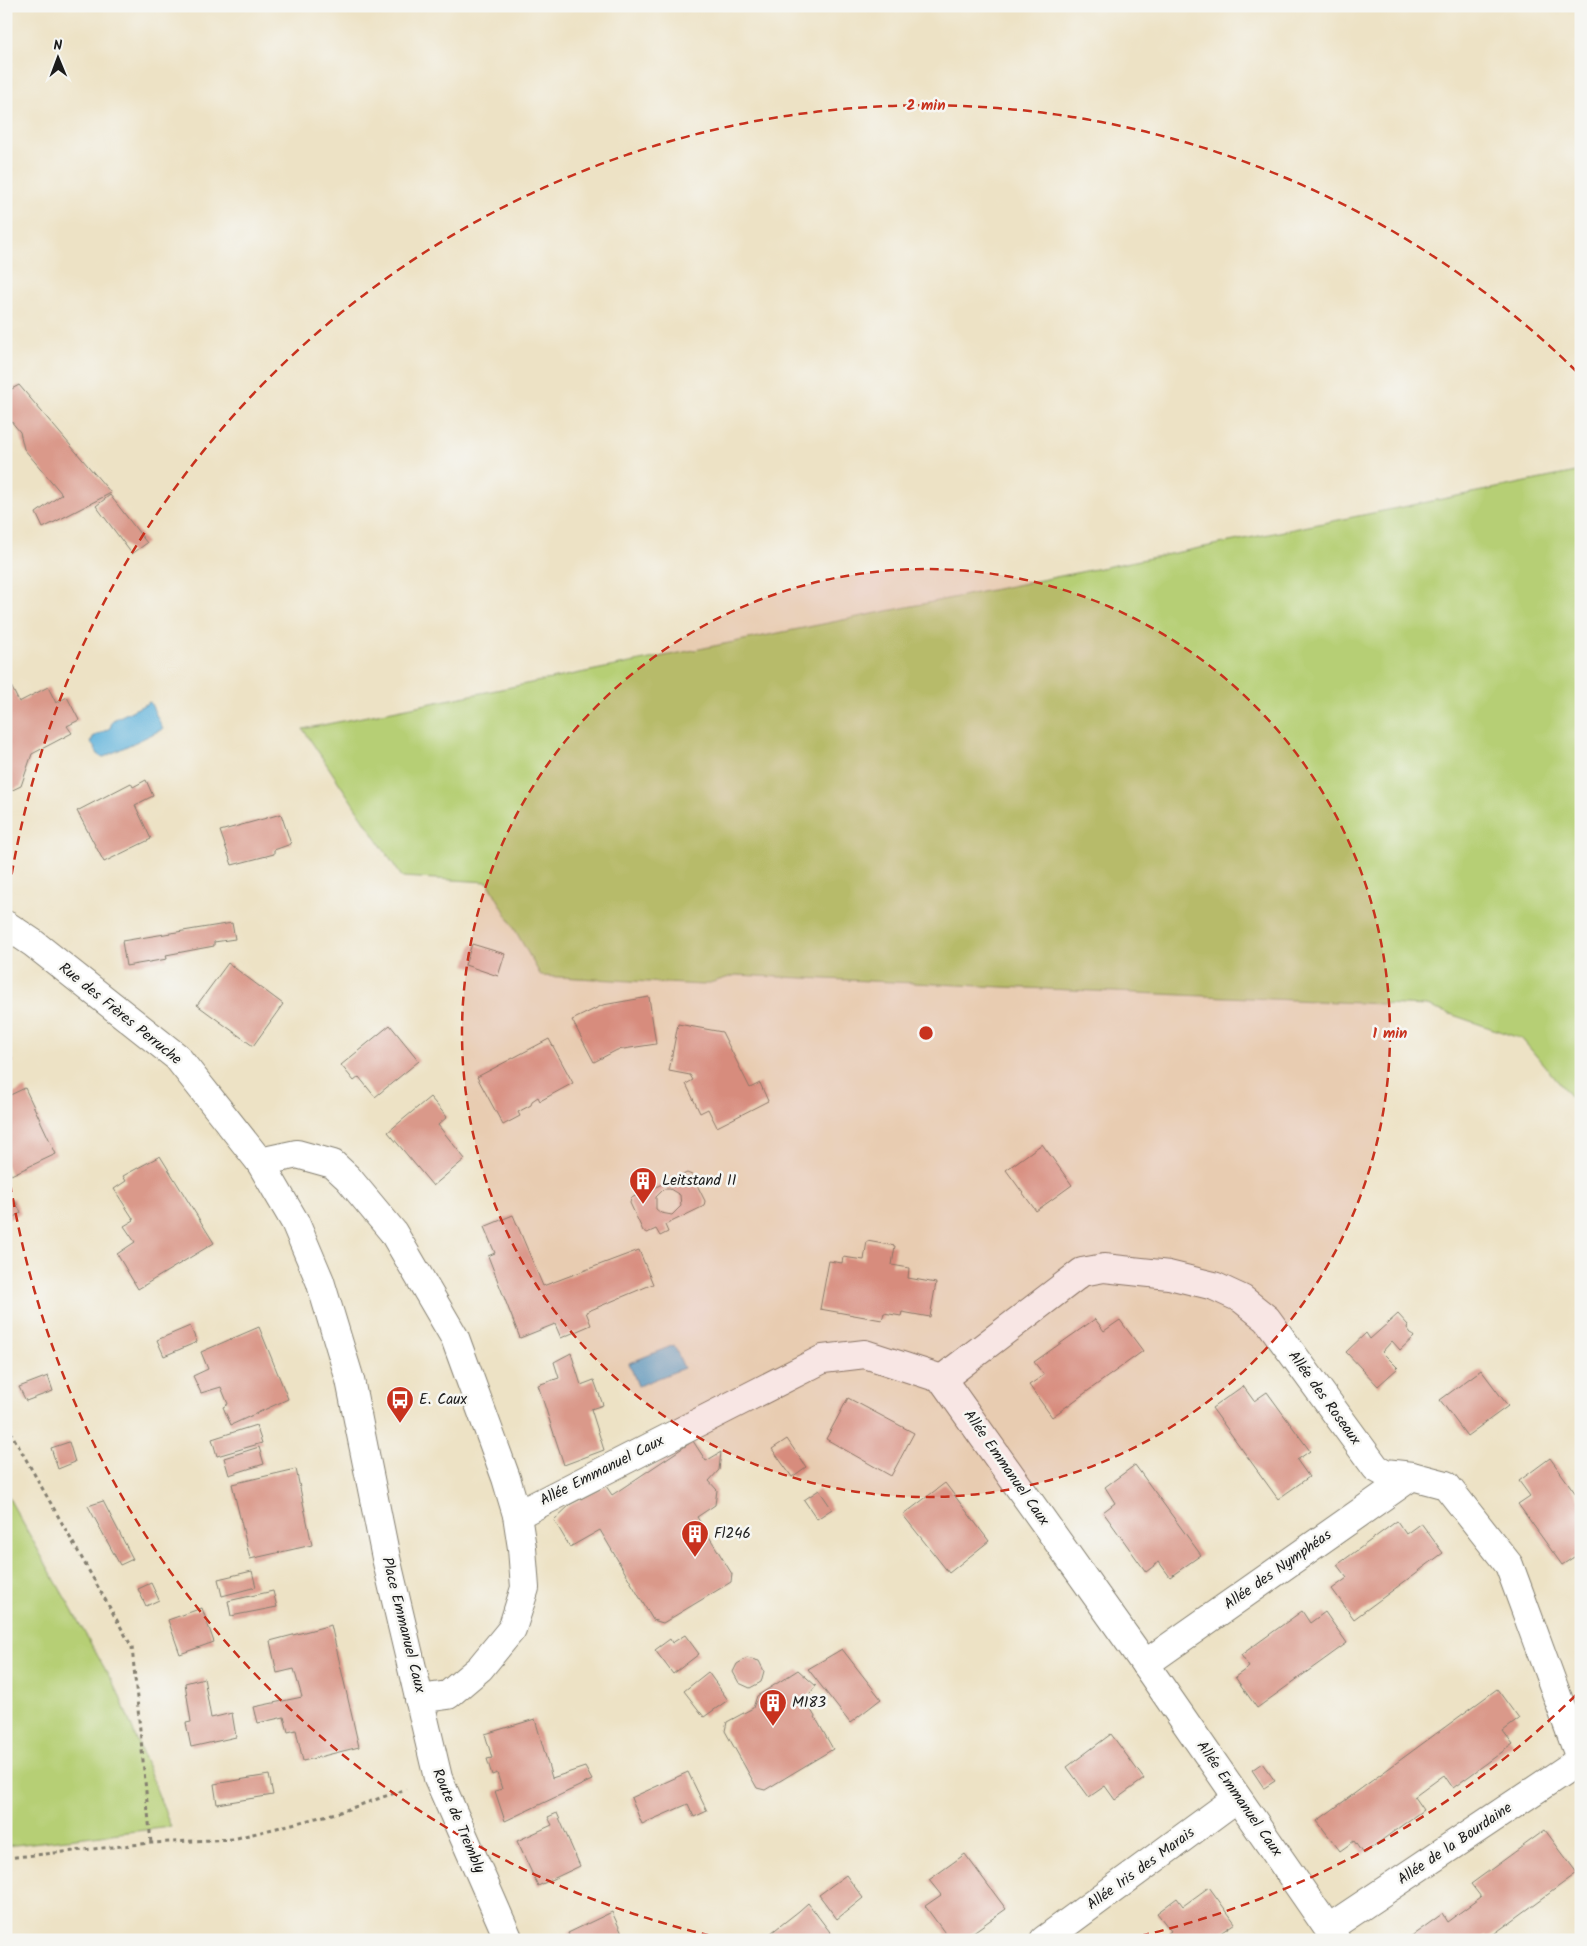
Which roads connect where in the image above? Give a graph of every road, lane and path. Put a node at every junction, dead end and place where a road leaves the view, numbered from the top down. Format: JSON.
{"nodes":[{"id":1,"x":6,"y":925,"type":"edge"},
{"id":2,"x":260,"y":1162,"type":"junction"},
{"id":3,"x":942,"y":1379,"type":"junction"},
{"id":4,"x":6,"y":1424,"type":"edge"},
{"id":5,"x":1412,"y":1476,"type":"junction"},
{"id":6,"x":517,"y":1515,"type":"junction"},
{"id":7,"x":1145,"y":1664,"type":"junction"},
{"id":8,"x":419,"y":1699,"type":"junction"},
{"id":9,"x":1581,"y":1760,"type":"edge"},
{"id":10,"x":438,"y":1778,"type":"junction"},
{"id":11,"x":1237,"y":1798,"type":"junction"},
{"id":12,"x":151,"y":1843,"type":"junction"},
{"id":13,"x":6,"y":1858,"type":"edge"},
{"id":14,"x":1333,"y":1934,"type":"edge"},
{"id":15,"x":509,"y":1940,"type":"edge"},
{"id":16,"x":1044,"y":1940,"type":"edge"}],
"edges":[{"from":1,"to":2,"type":"street","name":"Rue des Frères Perruche"},
{"from":2,"to":6,"type":"street","name":"Place Emmanuel Caux"},
{"from":2,"to":8,"type":"street","name":"Place Emmanuel Caux"},
{"from":3,"to":5,"type":"street","name":"Allée des Roseaux"},
{"from":3,"to":6,"type":"street","name":"Allée Emmanuel Caux"},
{"from":3,"to":7,"type":"street","name":"Allée Emmanuel Caux"},
{"from":4,"to":12,"type":"path"},
{"from":5,"to":7,"type":"street","name":"Allée des Nymphéas"},
{"from":5,"to":9,"type":"street","name":"Allée des Roseaux"},
{"from":6,"to":8,"type":"street","name":"Place Emmanuel Caux"},
{"from":7,"to":11,"type":"street","name":"Allée Emmanuel Caux"},
{"from":8,"to":10,"type":"street","name":"Route de Trembly"},
{"from":9,"to":14,"type":"street","name":"Allée de la Bourdaine"},
{"from":10,"to":12,"type":"path"},
{"from":10,"to":15,"type":"street","name":"Route de Trembly"},
{"from":11,"to":14,"type":"street","name":"Allée Emmanuel Caux"},
{"from":11,"to":16,"type":"street","name":"Allée Iris des Marais"},
{"from":12,"to":13,"type":"path"}]}
